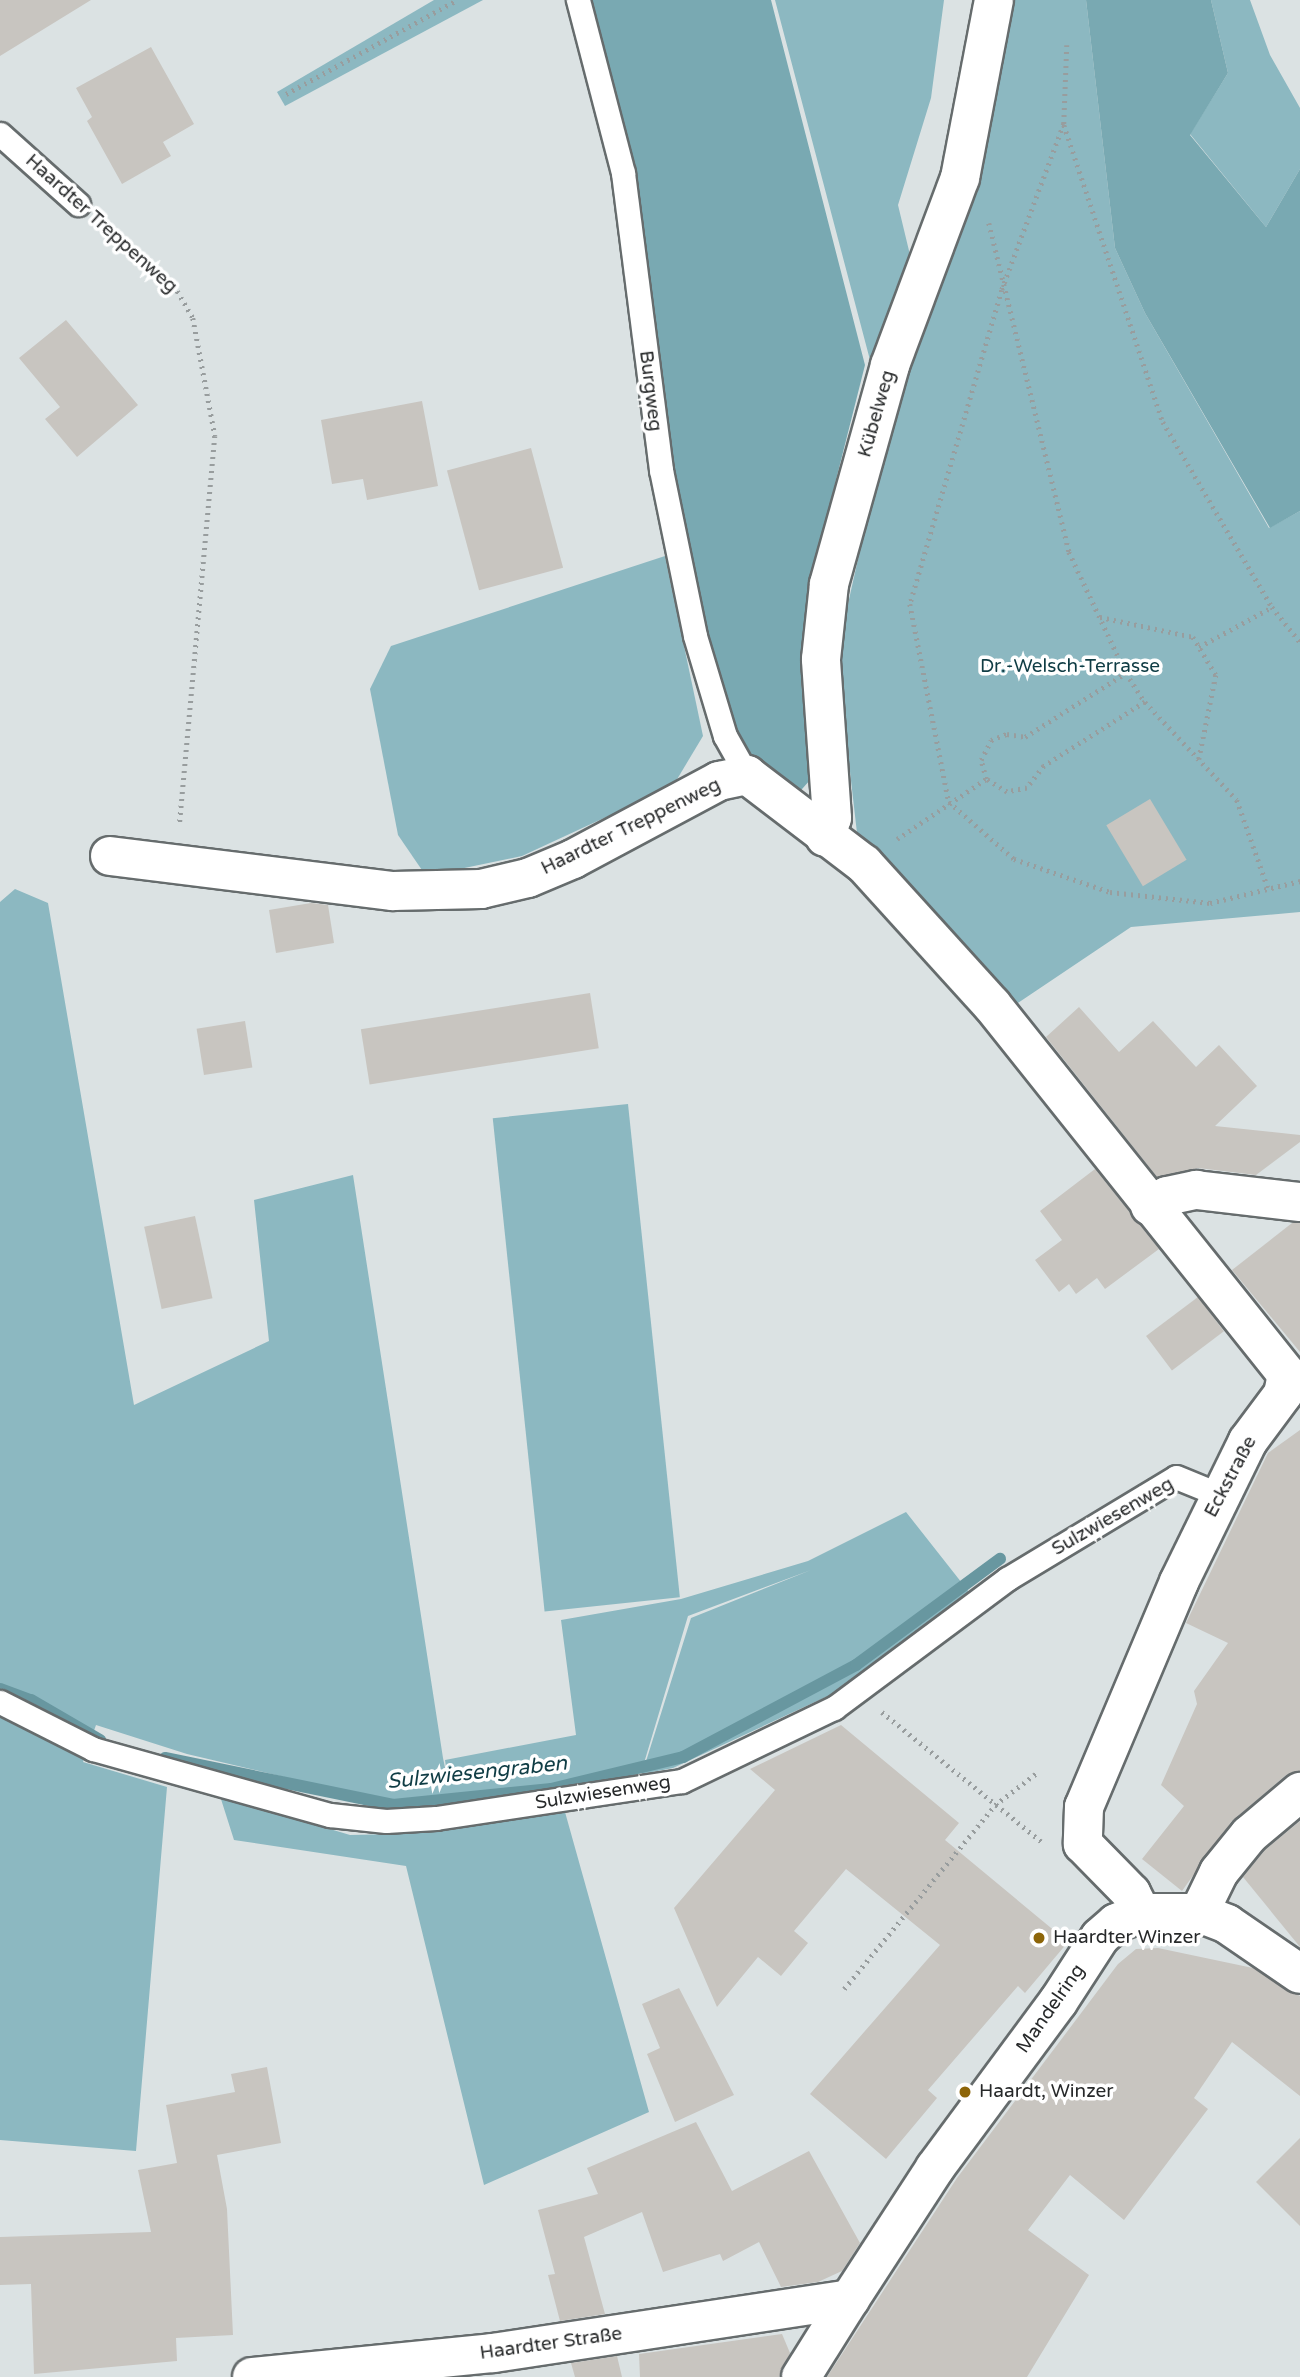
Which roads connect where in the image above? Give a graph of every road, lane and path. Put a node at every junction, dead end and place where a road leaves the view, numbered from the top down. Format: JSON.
{"nodes":[{"id":1,"x":457,"y":0,"type":"edge"},
{"id":2,"x":578,"y":0,"type":"edge"},
{"id":3,"x":994,"y":0,"type":"edge"},
{"id":4,"x":1067,"y":46,"type":"dead end"},
{"id":5,"x":286,"y":94,"type":"dead end"},
{"id":6,"x":1064,"y":124,"type":"junction"},
{"id":7,"x":0,"y":134,"type":"edge"},
{"id":8,"x":78,"y":204,"type":"joint"},
{"id":9,"x":1002,"y":290,"type":"junction"},
{"id":10,"x":1272,"y":607,"type":"junction"},
{"id":11,"x":1099,"y":617,"type":"junction"},
{"id":12,"x":1300,"y":642,"type":"edge"},
{"id":13,"x":1199,"y":647,"type":"junction"},
{"id":14,"x":1126,"y":673,"type":"junction"},
{"id":15,"x":1145,"y":702,"type":"junction"},
{"id":16,"x":1199,"y":759,"type":"junction"},
{"id":17,"x":747,"y":775,"type":"junction"},
{"id":18,"x":986,"y":779,"type":"junction"},
{"id":19,"x":949,"y":802,"type":"junction"},
{"id":20,"x":825,"y":837,"type":"junction"},
{"id":21,"x":894,"y":841,"type":"dead end"},
{"id":22,"x":110,"y":856,"type":"dead end"},
{"id":23,"x":177,"y":863,"type":"junction"},
{"id":24,"x":1300,"y":881,"type":"edge"},
{"id":25,"x":1268,"y":888,"type":"junction"},
{"id":26,"x":1300,"y":1202,"type":"edge"},
{"id":27,"x":1150,"y":1206,"type":"junction"},
{"id":28,"x":1291,"y":1396,"type":"edge"},
{"id":29,"x":1220,"y":1495,"type":"junction"},
{"id":30,"x":889,"y":1699,"type":"dead end"},
{"id":31,"x":0,"y":1702,"type":"edge"},
{"id":32,"x":1038,"y":1772,"type":"dead end"},
{"id":33,"x":1300,"y":1792,"type":"edge"},
{"id":34,"x":995,"y":1805,"type":"junction"},
{"id":35,"x":1083,"y":1844,"type":"junction"},
{"id":36,"x":1141,"y":1913,"type":"junction"},
{"id":37,"x":1199,"y":1913,"type":"junction"},
{"id":38,"x":1300,"y":1974,"type":"edge"},
{"id":39,"x":844,"y":1989,"type":"dead end"},
{"id":40,"x":850,"y":2299,"type":"junction"},
{"id":41,"x":252,"y":2377,"type":"edge"},
{"id":42,"x":801,"y":2377,"type":"edge"}],
"edges":[{"from":1,"to":5,"type":"path"},
{"from":2,"to":17,"type":"lane","name":"Burgweg"},
{"from":3,"to":20,"type":"street","name":"Kübelweg"},
{"from":4,"to":6,"type":"path"},
{"from":6,"to":9,"type":"path"},
{"from":6,"to":10,"type":"path"},
{"from":7,"to":8,"type":"lane","name":"Haardter Treppenweg"},
{"from":8,"to":23,"type":"path","name":"Haardter Treppenweg"},
{"from":9,"to":11,"type":"path"},
{"from":9,"to":19,"type":"path"},
{"from":10,"to":12,"type":"path"},
{"from":10,"to":13,"type":"path"},
{"from":11,"to":13,"type":"path"},
{"from":11,"to":14,"type":"path"},
{"from":13,"to":16,"type":"path"},
{"from":14,"to":15,"type":"path"},
{"from":14,"to":18,"type":"path"},
{"from":15,"to":16,"type":"path"},
{"from":15,"to":18,"type":"path"},
{"from":16,"to":25,"type":"path"},
{"from":17,"to":20,"type":"street","name":"Haardter Treppenweg"},
{"from":17,"to":23,"type":"street","name":"Haardter Treppenweg"},
{"from":18,"to":19,"type":"path"},
{"from":19,"to":21,"type":"path"},
{"from":19,"to":25,"type":"path"},
{"from":20,"to":27,"type":"street","name":"Haardter Treppenweg"},
{"from":22,"to":23,"type":"street","name":"Haardter Treppenweg"},
{"from":24,"to":25,"type":"path"},
{"from":26,"to":27,"type":"street"},
{"from":27,"to":28,"type":"street","name":"Eckstraße"},
{"from":28,"to":29,"type":"street","name":"Eckstraße"},
{"from":29,"to":31,"type":"lane","name":"Sulzwiesenweg"},
{"from":29,"to":35,"type":"street","name":"Eckstraße"},
{"from":30,"to":34,"type":"path"},
{"from":32,"to":34,"type":"path"},
{"from":33,"to":37,"type":"street"},
{"from":34,"to":35,"type":"path"},
{"from":34,"to":39,"type":"path"},
{"from":35,"to":36,"type":"street"},
{"from":36,"to":37,"type":"street","name":"Mandelring"},
{"from":36,"to":40,"type":"street","name":"Mandelring"},
{"from":37,"to":38,"type":"street","name":"Mandelring"},
{"from":40,"to":41,"type":"street","name":"Haardter Straße"},
{"from":40,"to":42,"type":"street","name":"Mandelring"}]}
